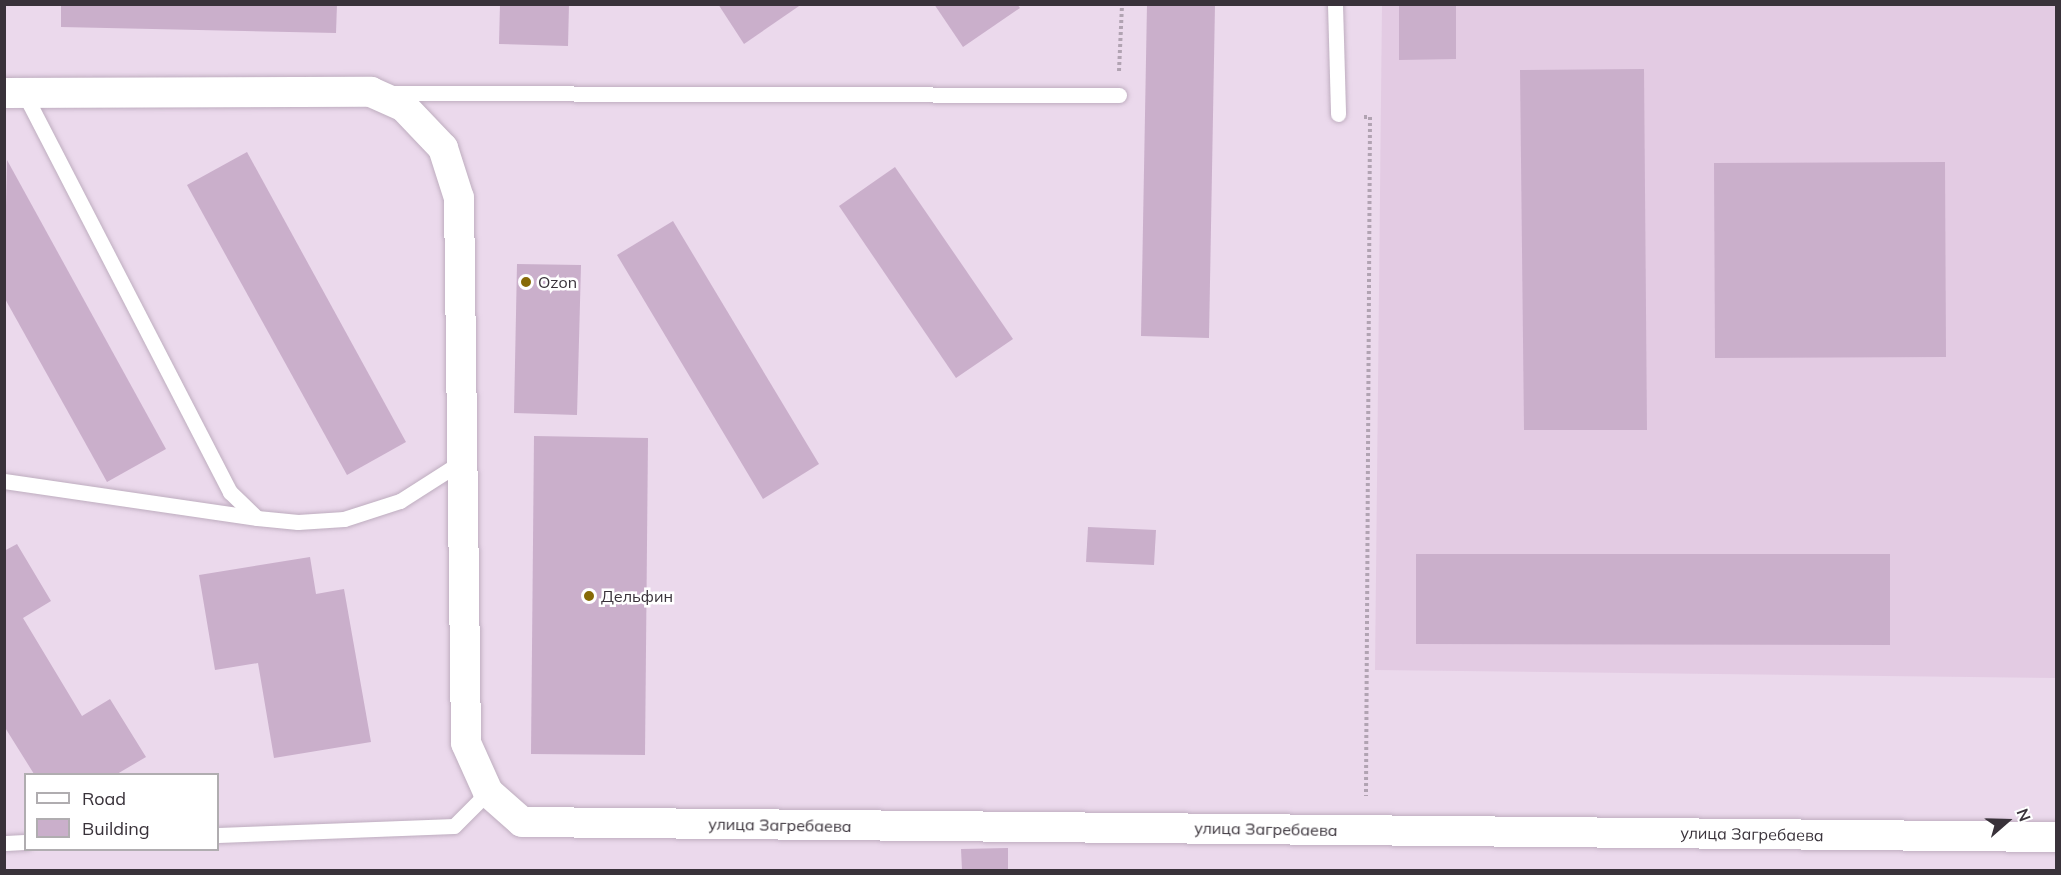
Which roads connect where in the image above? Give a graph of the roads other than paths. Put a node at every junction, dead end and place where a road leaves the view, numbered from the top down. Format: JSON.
{"nodes":[{"id":1,"x":1335,"y":4,"type":"edge"},
{"id":2,"x":371,"y":92,"type":"junction"},
{"id":3,"x":14,"y":93,"type":"edge"},
{"id":4,"x":1119,"y":95,"type":"road end"},
{"id":5,"x":1338,"y":114,"type":"road end"},
{"id":6,"x":461,"y":462,"type":"junction"},
{"id":7,"x":4,"y":481,"type":"edge"},
{"id":8,"x":257,"y":518,"type":"junction"},
{"id":9,"x":488,"y":792,"type":"junction"},
{"id":10,"x":219,"y":835,"type":"edge"},
{"id":11,"x":2056,"y":837,"type":"edge"},
{"id":12,"x":24,"y":842,"type":"edge"},
{"id":13,"x":4,"y":843,"type":"edge"}],
"edges":[{"from":1,"to":5,"type":"lane"},
{"from":2,"to":3,"type":"street"},
{"from":2,"to":4,"type":"lane"},
{"from":2,"to":6,"type":"street"},
{"from":3,"to":8,"type":"lane"},
{"from":6,"to":8,"type":"lane"},
{"from":6,"to":9,"type":"street"},
{"from":7,"to":8,"type":"lane"},
{"from":9,"to":10,"type":"lane"},
{"from":9,"to":11,"type":"street","name":"улица Загребаева"},
{"from":12,"to":13,"type":"lane"}]}
